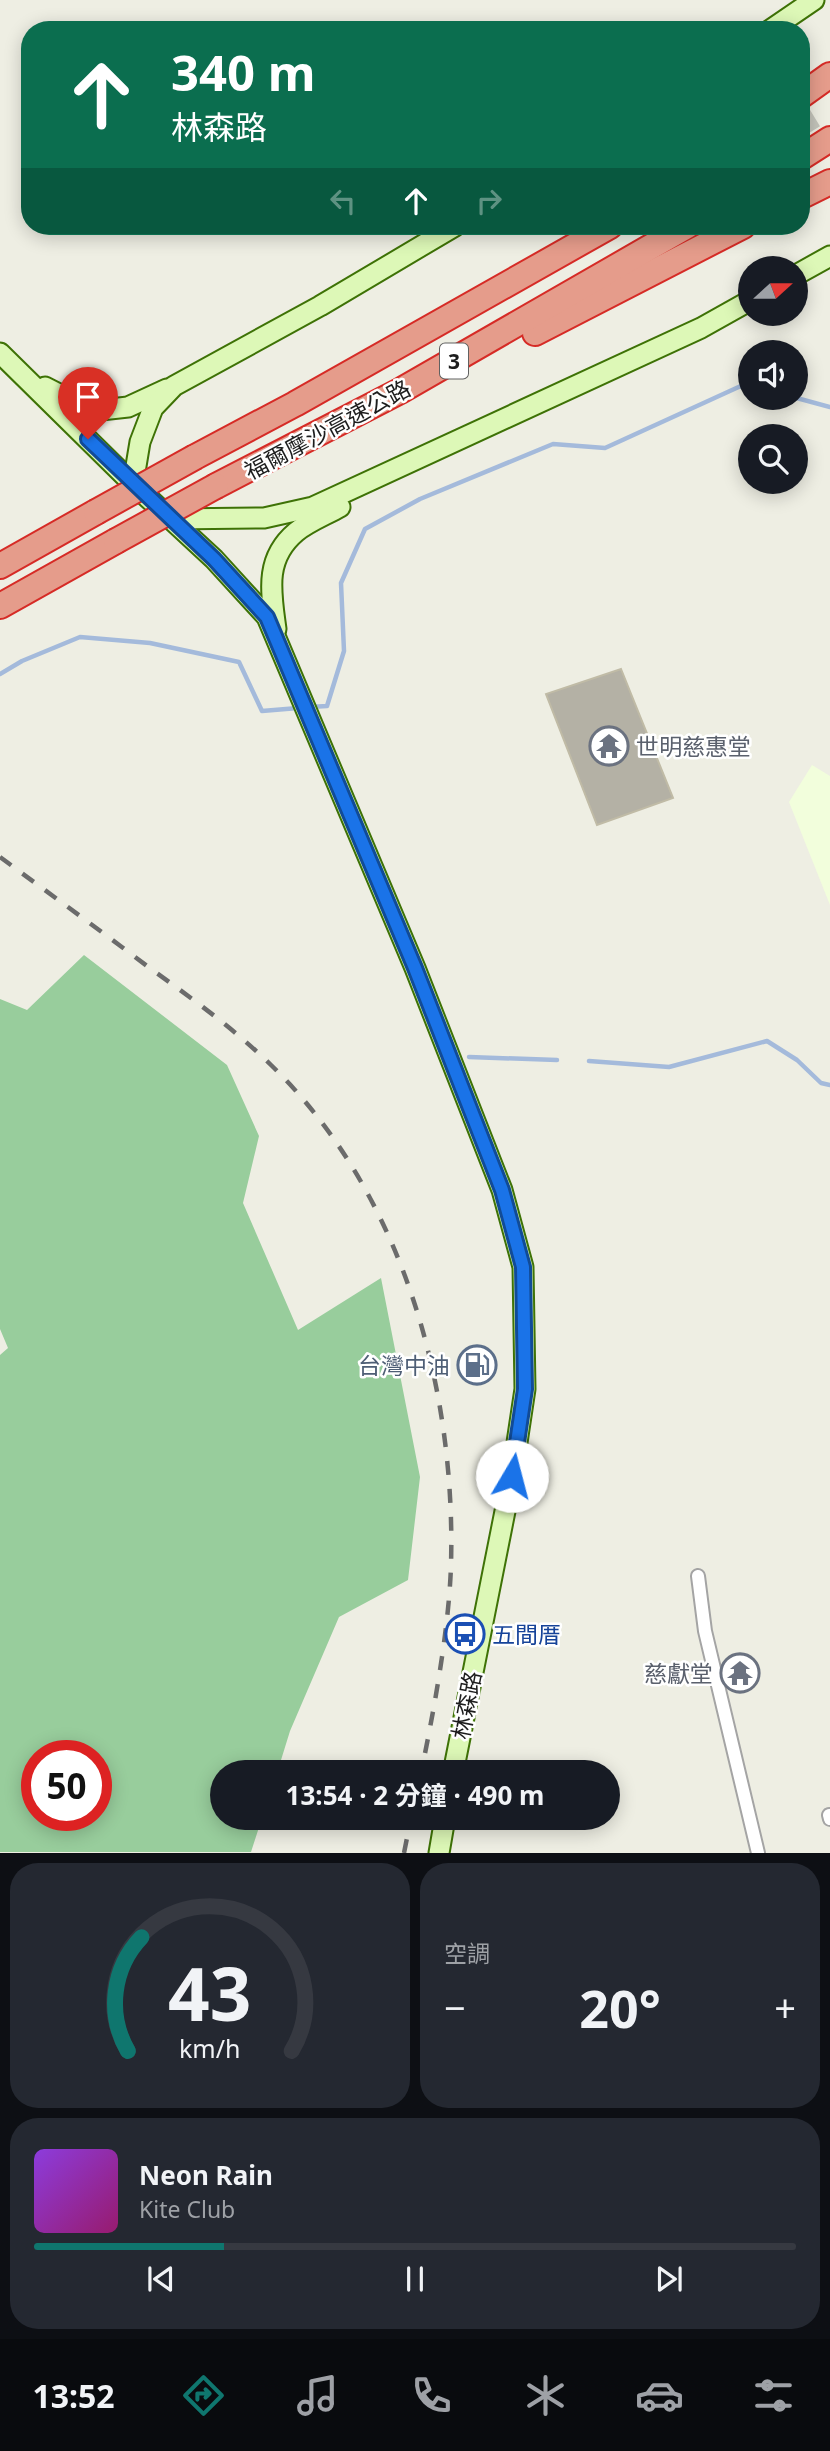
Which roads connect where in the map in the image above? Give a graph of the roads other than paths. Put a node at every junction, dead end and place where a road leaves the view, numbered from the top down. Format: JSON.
{"nodes":[{"id":1,"x":814,"y":0,"type":"edge"},
{"id":2,"x":783,"y":21,"type":"edge"},
{"id":3,"x":830,"y":75,"type":"edge"},
{"id":4,"x":810,"y":89,"type":"edge"},
{"id":5,"x":830,"y":94,"type":"edge"},
{"id":6,"x":810,"y":106,"type":"edge"},
{"id":7,"x":830,"y":139,"type":"edge"},
{"id":8,"x":810,"y":152,"type":"edge"},
{"id":9,"x":830,"y":181,"type":"edge"},
{"id":10,"x":810,"y":192,"type":"edge"},
{"id":11,"x":441,"y":235,"type":"edge"},
{"id":12,"x":594,"y":235,"type":"edge"},
{"id":13,"x":672,"y":235,"type":"edge"},
{"id":14,"x":726,"y":235,"type":"edge"},
{"id":15,"x":830,"y":256,"type":"edge"},
{"id":16,"x":808,"y":268,"type":"edge"},
{"id":17,"x":738,"y":307,"type":"edge"},
{"id":18,"x":0,"y":353,"type":"edge"},
{"id":19,"x":29,"y":380,"type":"junction"},
{"id":20,"x":174,"y":386,"type":"junction"},
{"id":21,"x":319,"y":435,"type":"junction"},
{"id":22,"x":377,"y":480,"type":"junction"},
{"id":23,"x":132,"y":484,"type":"junction"},
{"id":24,"x":170,"y":519,"type":"junction"},
{"id":25,"x":0,"y":566,"type":"edge"},
{"id":26,"x":0,"y":606,"type":"edge"},
{"id":27,"x":277,"y":638,"type":"junction"},
{"id":28,"x":698,"y":1576,"type":"dead end"},
{"id":29,"x":456,"y":1760,"type":"edge"},
{"id":30,"x":443,"y":1830,"type":"edge"},
{"id":31,"x":439,"y":1853,"type":"edge"},
{"id":32,"x":758,"y":1853,"type":"edge"}],
"edges":[{"from":1,"to":2,"type":"main road"},
{"from":3,"to":4,"type":"highway"},
{"from":5,"to":6,"type":"highway"},
{"from":7,"to":8,"type":"highway"},
{"from":9,"to":10,"type":"highway"},
{"from":11,"to":20,"type":"main road"},
{"from":12,"to":25,"type":"highway","name":"福爾摩沙高速公路","number":"3","bridge":true},
{"from":13,"to":21,"type":"highway","name":"福爾摩沙高速公路","number":"3"},
{"from":14,"to":21,"type":"highway"},
{"from":15,"to":16,"type":"main road"},
{"from":17,"to":22,"type":"main road"},
{"from":18,"to":19,"type":"main road","name":"林森路"},
{"from":19,"to":20,"type":"main road"},
{"from":19,"to":23,"type":"main road","name":"林森路"},
{"from":20,"to":23,"type":"main road"},
{"from":21,"to":26,"type":"highway","name":"福爾摩沙高速公路","number":"3","bridge":true},
{"from":22,"to":24,"type":"main road"},
{"from":22,"to":27,"type":"main road"},
{"from":23,"to":24,"type":"main road","name":"林森路"},
{"from":24,"to":27,"type":"main road","name":"林森路"},
{"from":27,"to":29,"type":"main road","name":"林森路"},
{"from":28,"to":32,"type":"street"},
{"from":30,"to":31,"type":"main road"}]}
